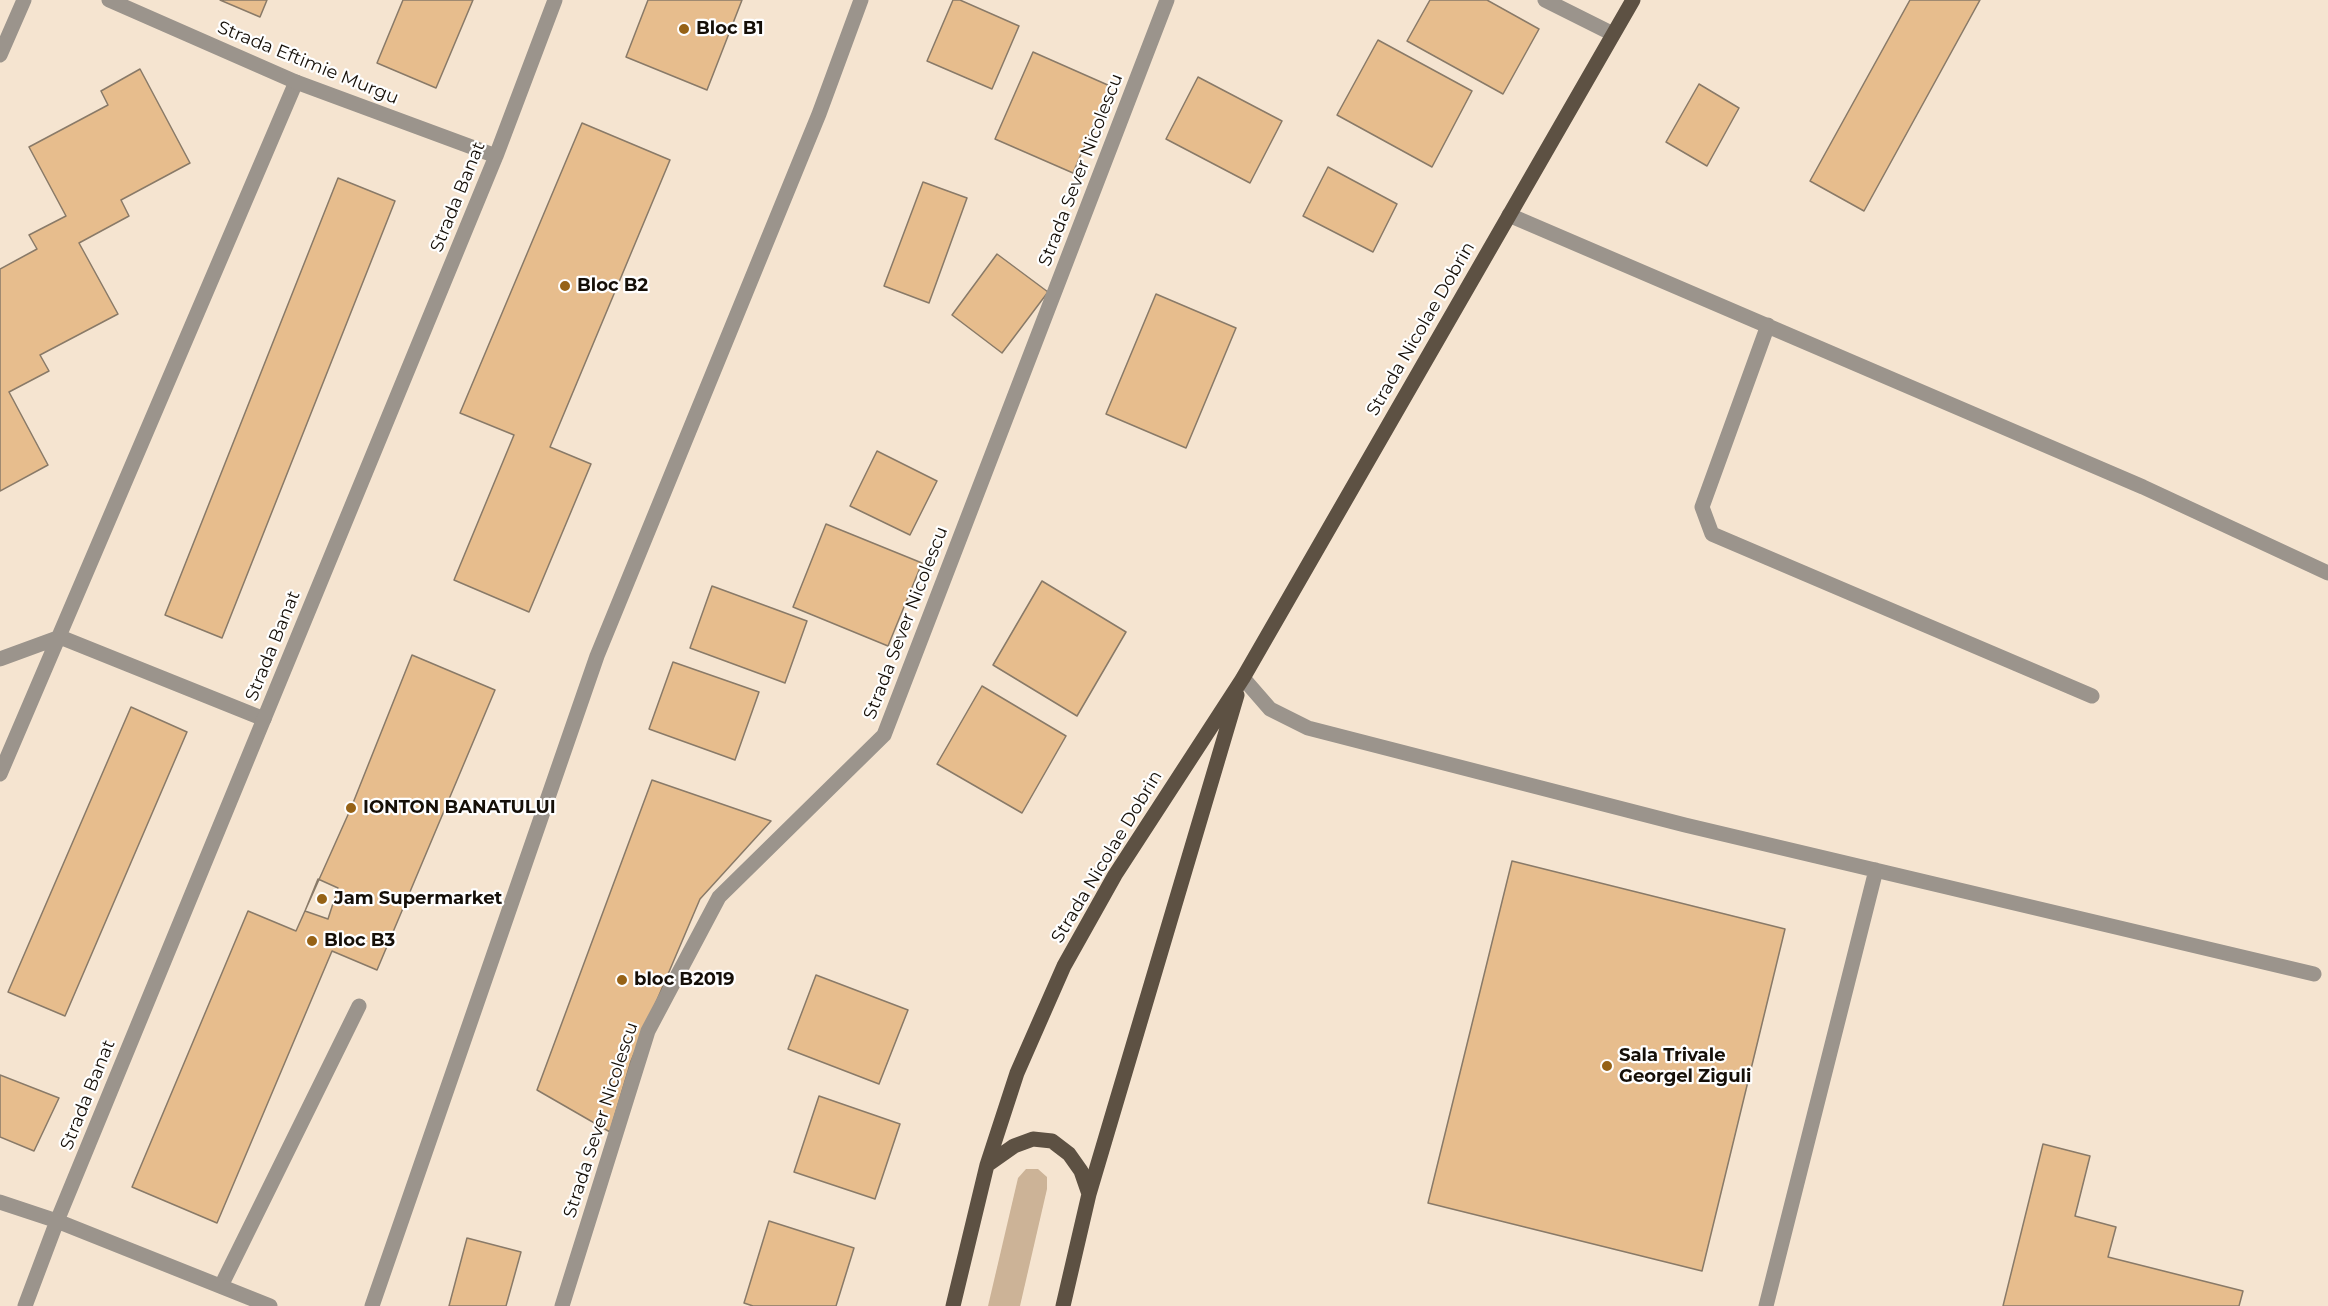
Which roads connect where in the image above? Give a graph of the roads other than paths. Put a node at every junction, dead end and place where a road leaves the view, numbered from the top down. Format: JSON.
{"nodes":[{"id":1,"x":24,"y":0,"type":"edge"},
{"id":2,"x":109,"y":0,"type":"edge"},
{"id":3,"x":555,"y":0,"type":"edge"},
{"id":4,"x":861,"y":0,"type":"edge"},
{"id":5,"x":1167,"y":0,"type":"edge"},
{"id":6,"x":1545,"y":0,"type":"edge"},
{"id":7,"x":1633,"y":0,"type":"edge"},
{"id":8,"x":1613,"y":34,"type":"junction"},
{"id":9,"x":0,"y":55,"type":"edge"},
{"id":10,"x":296,"y":82,"type":"junction"},
{"id":11,"x":496,"y":156,"type":"junction"},
{"id":12,"x":1509,"y":215,"type":"junction"},
{"id":13,"x":1768,"y":326,"type":"junction"},
{"id":14,"x":2328,"y":573,"type":"edge"},
{"id":15,"x":60,"y":637,"type":"junction"},
{"id":16,"x":0,"y":659,"type":"edge"},
{"id":17,"x":1243,"y":678,"type":"junction"},
{"id":18,"x":2092,"y":696,"type":"dead end"},
{"id":19,"x":264,"y":719,"type":"junction"},
{"id":20,"x":0,"y":774,"type":"edge"},
{"id":21,"x":1876,"y":870,"type":"junction"},
{"id":22,"x":2314,"y":974,"type":"dead end"},
{"id":23,"x":359,"y":1006,"type":"dead end"},
{"id":24,"x":987,"y":1165,"type":"junction"},
{"id":25,"x":1089,"y":1194,"type":"junction"},
{"id":26,"x":0,"y":1202,"type":"edge"},
{"id":27,"x":57,"y":1221,"type":"junction"},
{"id":28,"x":221,"y":1286,"type":"junction"},
{"id":29,"x":25,"y":1306,"type":"edge"},
{"id":30,"x":270,"y":1306,"type":"edge"},
{"id":31,"x":372,"y":1306,"type":"edge"},
{"id":32,"x":562,"y":1306,"type":"edge"},
{"id":33,"x":953,"y":1306,"type":"edge"},
{"id":34,"x":1064,"y":1306,"type":"edge"},
{"id":35,"x":1766,"y":1306,"type":"edge"}],
"edges":[{"from":1,"to":9,"type":"street"},
{"from":2,"to":10,"type":"street","name":"Strada Eftimie Murgu"},
{"from":3,"to":11,"type":"street","name":"Strada Banat"},
{"from":4,"to":31,"type":"street"},
{"from":5,"to":32,"type":"street","name":"Strada Sever Nicolescu"},
{"from":6,"to":8,"type":"street"},
{"from":7,"to":8,"type":"main road","name":"Strada Nicolae Dobrin"},
{"from":8,"to":12,"type":"main road","name":"Strada Nicolae Dobrin"},
{"from":10,"to":11,"type":"street","name":"Strada Eftimie Murgu"},
{"from":10,"to":15,"type":"street"},
{"from":11,"to":19,"type":"street","name":"Strada Banat"},
{"from":12,"to":13,"type":"street"},
{"from":12,"to":17,"type":"main road","name":"Strada Nicolae Dobrin"},
{"from":13,"to":14,"type":"street"},
{"from":13,"to":18,"type":"street"},
{"from":15,"to":16,"type":"street"},
{"from":15,"to":19,"type":"street"},
{"from":15,"to":20,"type":"street"},
{"from":17,"to":21,"type":"street"},
{"from":17,"to":24,"type":"main road","name":"Strada Nicolae Dobrin"},
{"from":17,"to":25,"type":"main road","name":"Strada Nicolae Dobrin"},
{"from":19,"to":27,"type":"street","name":"Strada Banat"},
{"from":21,"to":22,"type":"street"},
{"from":21,"to":35,"type":"street"},
{"from":23,"to":28,"type":"street"},
{"from":24,"to":25,"type":"main road"},
{"from":24,"to":33,"type":"main road","name":"Strada Nicolae Dobrin"},
{"from":25,"to":34,"type":"main road","name":"Strada Nicolae Dobrin"},
{"from":26,"to":27,"type":"street"},
{"from":27,"to":28,"type":"street"},
{"from":27,"to":29,"type":"street","name":"Strada Banat"},
{"from":28,"to":30,"type":"street"}]}
